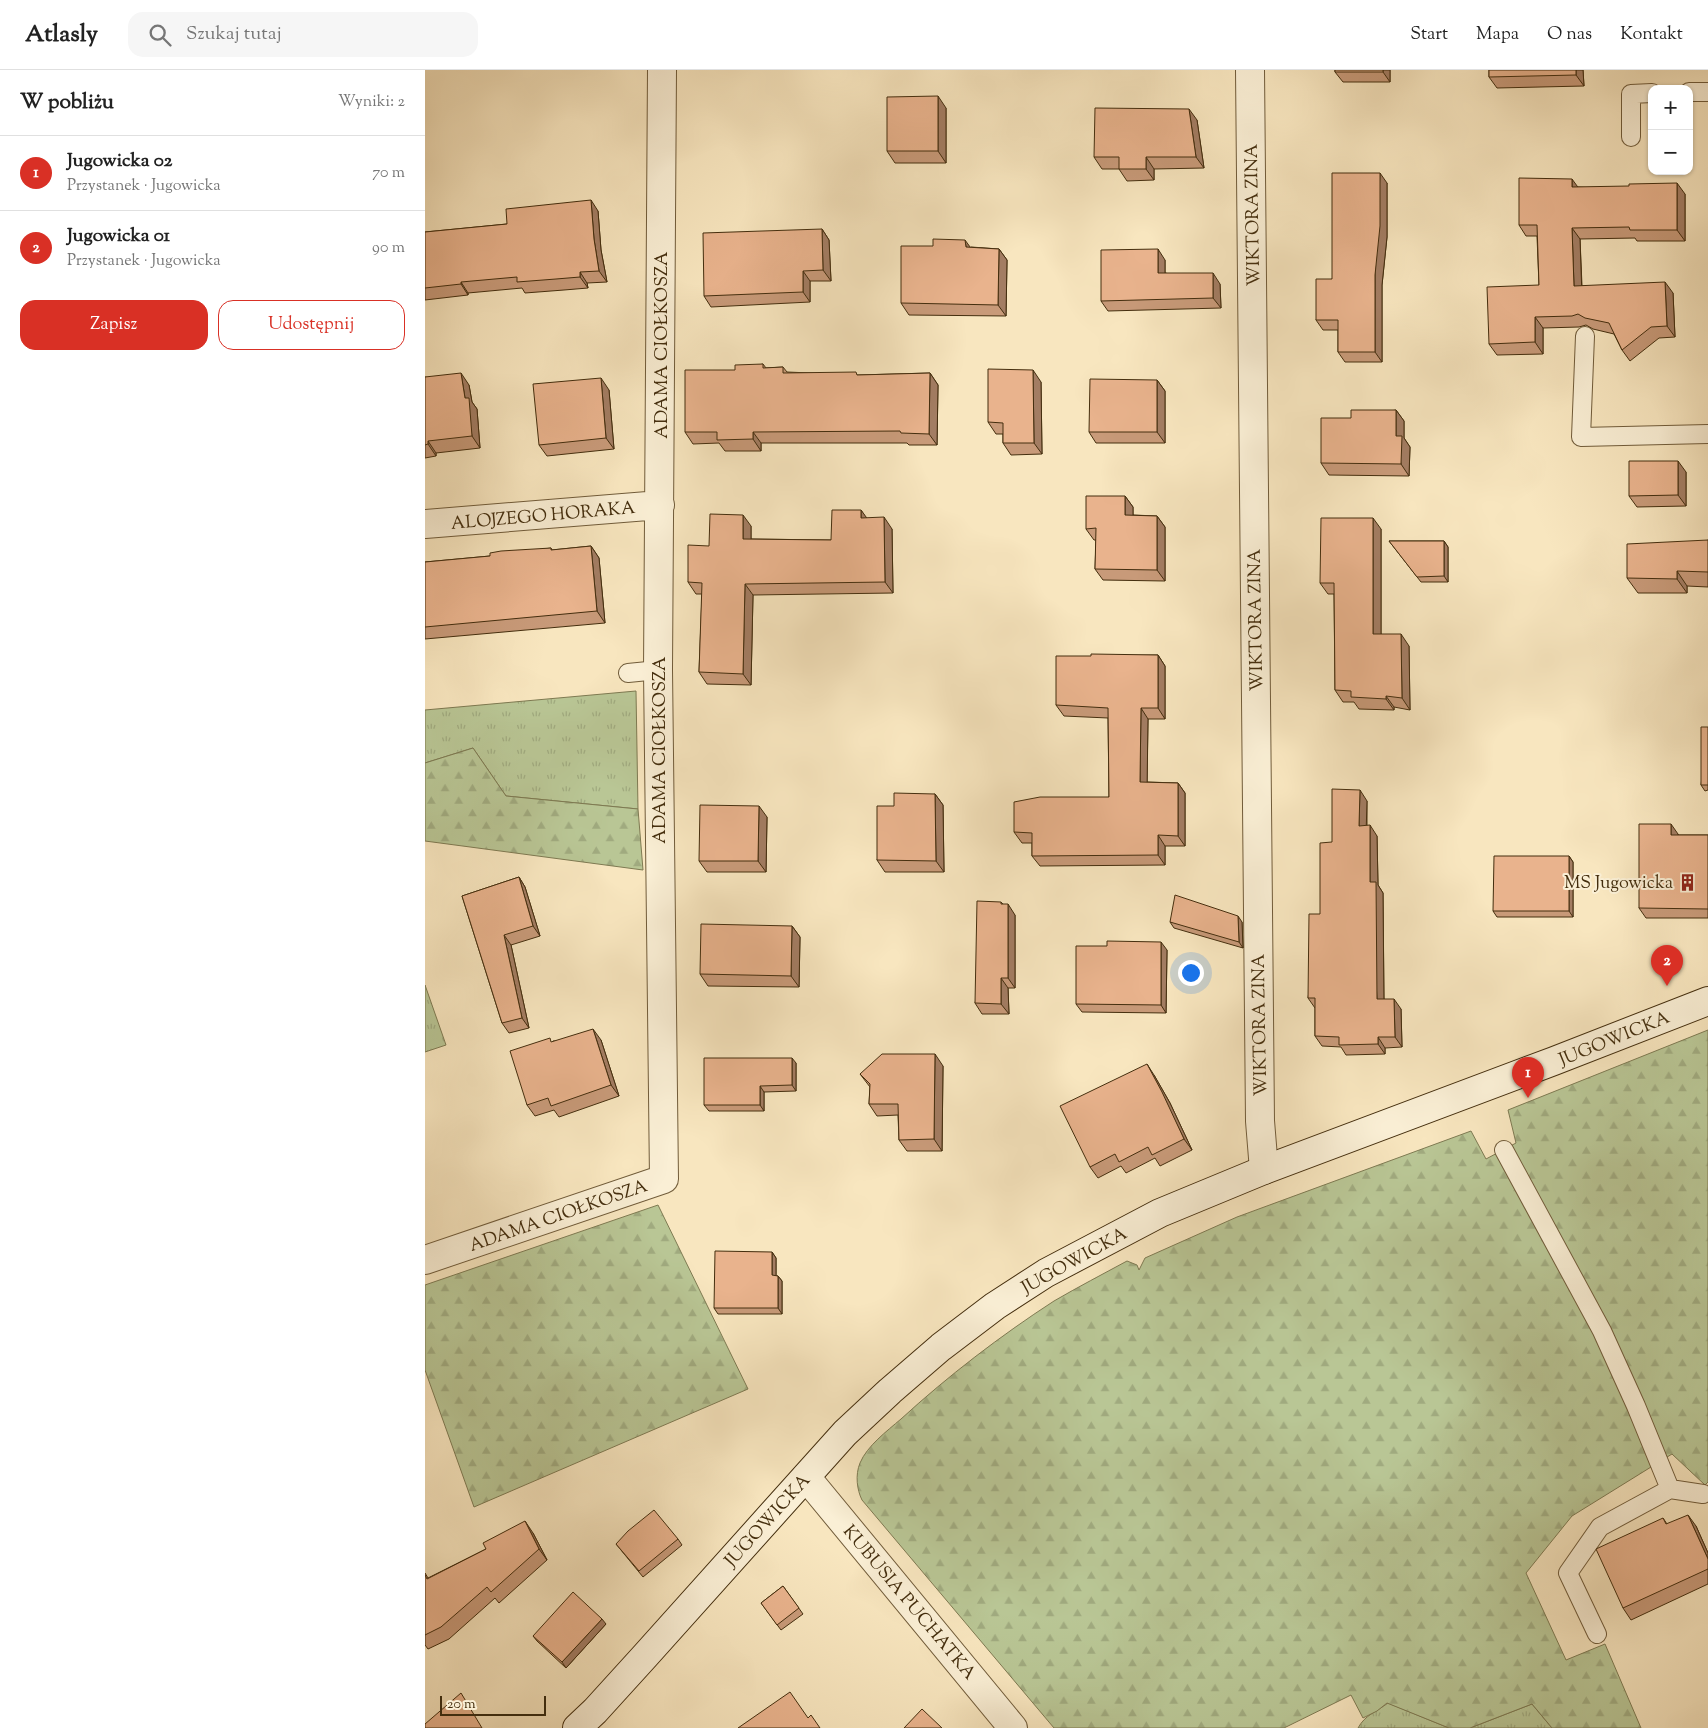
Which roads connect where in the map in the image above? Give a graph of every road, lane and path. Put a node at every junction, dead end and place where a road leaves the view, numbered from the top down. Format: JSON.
{"nodes":[{"id":1,"x":662,"y":70,"type":"edge"},
{"id":2,"x":1250,"y":70,"type":"edge"},
{"id":3,"x":1693,"y":92,"type":"edge"},
{"id":4,"x":1708,"y":92,"type":"edge"},
{"id":5,"x":1648,"y":93,"type":"edge"},
{"id":6,"x":1631,"y":137,"type":"dead end"},
{"id":7,"x":1585,"y":336,"type":"edge"},
{"id":8,"x":1708,"y":434,"type":"edge"},
{"id":9,"x":660,"y":505,"type":"junction"},
{"id":10,"x":425,"y":524,"type":"edge"},
{"id":11,"x":659,"y":670,"type":"junction"},
{"id":12,"x":628,"y":673,"type":"dead end"},
{"id":13,"x":1708,"y":1001,"type":"edge"},
{"id":14,"x":1504,"y":1150,"type":"dead end"},
{"id":15,"x":1264,"y":1170,"type":"junction"},
{"id":16,"x":425,"y":1260,"type":"edge"},
{"id":17,"x":806,"y":1477,"type":"junction"},
{"id":18,"x":1670,"y":1489,"type":"junction"},
{"id":19,"x":1706,"y":1496,"type":"edge"},
{"id":20,"x":1597,"y":1634,"type":"dead end"},
{"id":21,"x":577,"y":1728,"type":"edge"},
{"id":22,"x":1013,"y":1728,"type":"edge"}],
"edges":[{"from":1,"to":9,"type":"street","name":"ADAMA CIOŁKOSZA"},
{"from":2,"to":15,"type":"street","name":"WIKTORA ZINA"},
{"from":3,"to":4,"type":"lane"},
{"from":5,"to":6,"type":"lane"},
{"from":7,"to":8,"type":"lane"},
{"from":9,"to":10,"type":"street","name":"ALOJZEGO HORAKA"},
{"from":9,"to":11,"type":"street","name":"ADAMA CIOŁKOSZA"},
{"from":11,"to":12,"type":"lane"},
{"from":11,"to":16,"type":"street","name":"ADAMA CIOŁKOSZA"},
{"from":13,"to":15,"type":"street","name":"JUGOWICKA"},
{"from":14,"to":18,"type":"lane"},
{"from":15,"to":17,"type":"street","name":"JUGOWICKA"},
{"from":17,"to":21,"type":"street","name":"JUGOWICKA"},
{"from":17,"to":22,"type":"street","name":"KUBUSIA PUCHATKA"},
{"from":18,"to":19,"type":"lane"},
{"from":18,"to":20,"type":"lane"}]}
